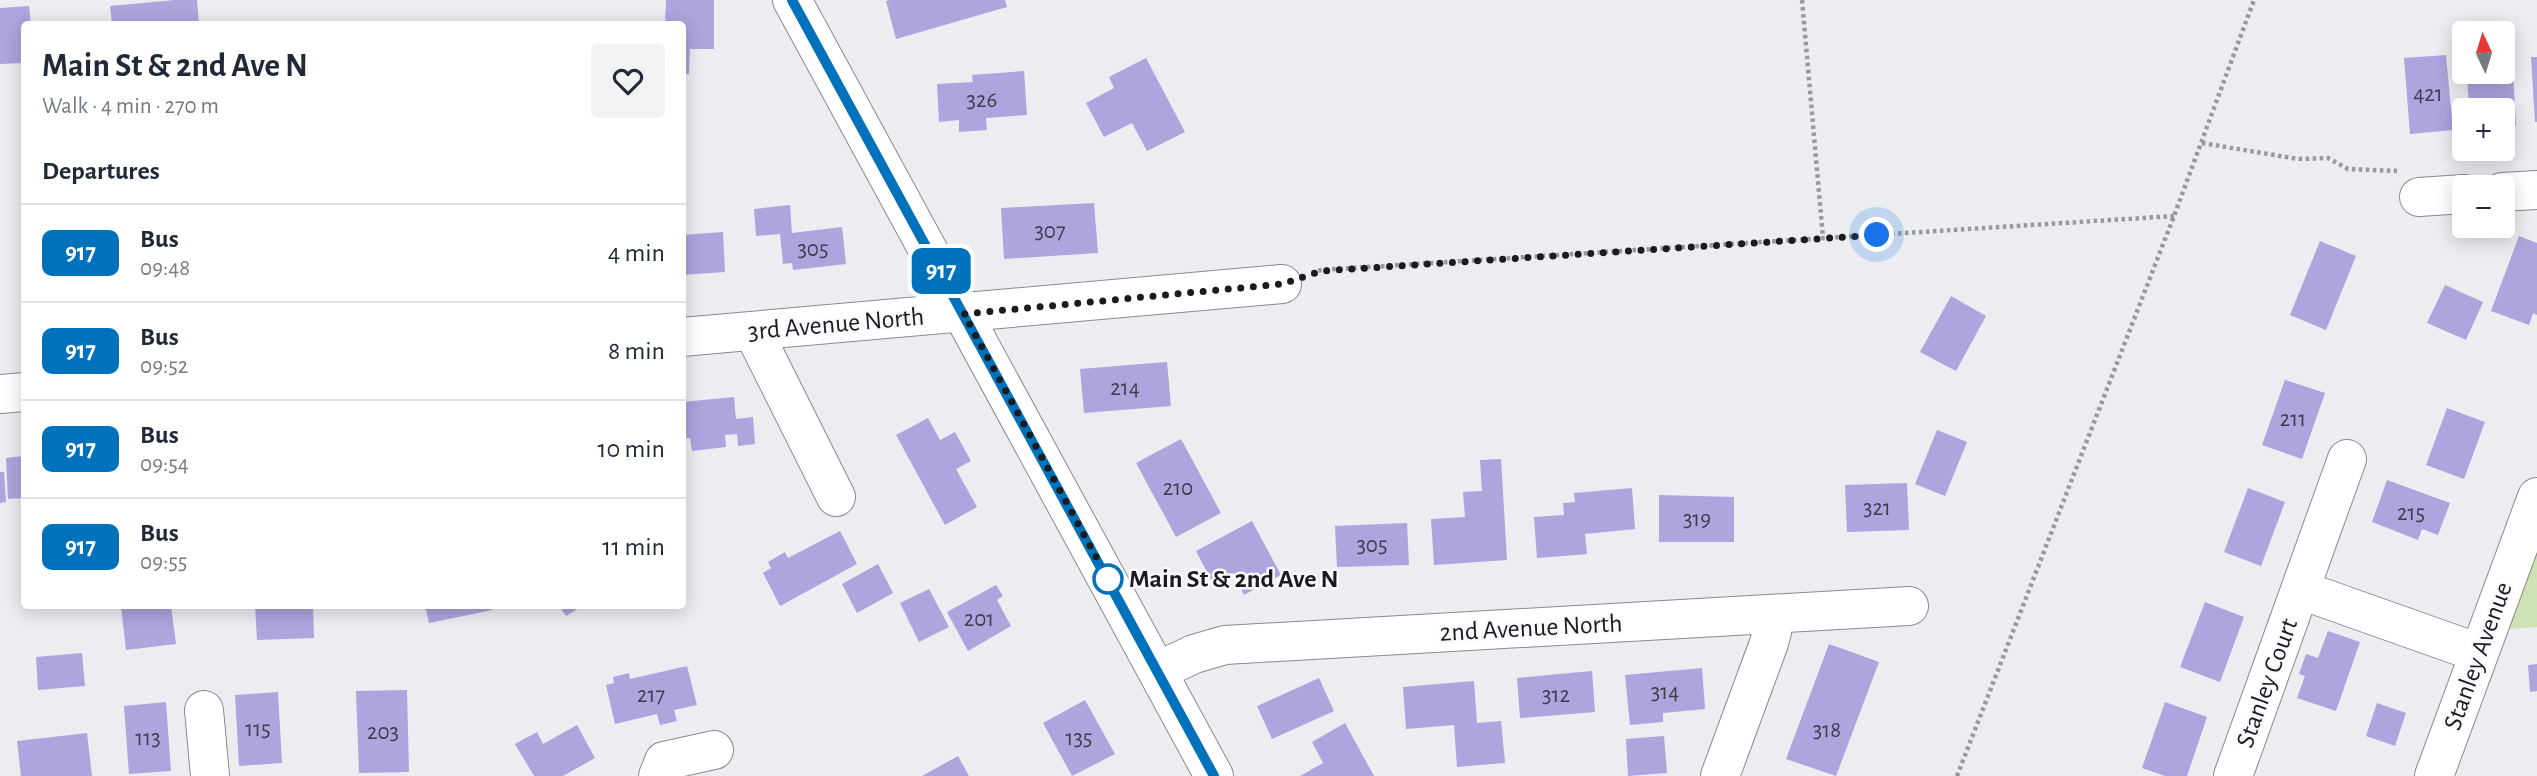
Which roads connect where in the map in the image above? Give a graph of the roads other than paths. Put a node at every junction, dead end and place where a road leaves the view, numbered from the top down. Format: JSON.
{"nodes":[{"id":1,"x":792,"y":0,"type":"edge"},
{"id":2,"x":2537,"y":190,"type":"edge"},
{"id":3,"x":2515,"y":191,"type":"edge"},
{"id":4,"x":2452,"y":195,"type":"edge"},
{"id":5,"x":2419,"y":197,"type":"road end"},
{"id":6,"x":1282,"y":284,"type":"road end"},
{"id":7,"x":964,"y":314,"type":"junction"},
{"id":8,"x":753,"y":331,"type":"junction"},
{"id":9,"x":686,"y":337,"type":"edge"},
{"id":10,"x":21,"y":392,"type":"edge"},
{"id":11,"x":0,"y":394,"type":"edge"},
{"id":12,"x":2347,"y":459,"type":"dead end"},
{"id":13,"x":2537,"y":497,"type":"edge"},
{"id":14,"x":836,"y":498,"type":"dead end"},
{"id":15,"x":2301,"y":590,"type":"junction"},
{"id":16,"x":1909,"y":606,"type":"dead end"},
{"id":17,"x":1770,"y":615,"type":"junction"},
{"id":18,"x":2479,"y":653,"type":"junction"},
{"id":19,"x":1158,"y":671,"type":"junction"},
{"id":20,"x":204,"y":710,"type":"dead end"},
{"id":21,"x":714,"y":750,"type":"dead end"},
{"id":22,"x":210,"y":776,"type":"edge"},
{"id":23,"x":658,"y":776,"type":"edge"},
{"id":24,"x":1214,"y":776,"type":"edge"},
{"id":25,"x":1720,"y":776,"type":"edge"},
{"id":26,"x":2233,"y":776,"type":"edge"},
{"id":27,"x":2434,"y":776,"type":"edge"}],
"edges":[{"from":1,"to":7,"type":"street"},
{"from":2,"to":3,"type":"street"},
{"from":4,"to":5,"type":"street"},
{"from":6,"to":7,"type":"street","name":"3rd Avenue North"},
{"from":7,"to":8,"type":"street","name":"3rd Avenue North"},
{"from":7,"to":19,"type":"street"},
{"from":8,"to":9,"type":"street","name":"3rd Avenue North"},
{"from":8,"to":14,"type":"street"},
{"from":10,"to":11,"type":"street"},
{"from":12,"to":15,"type":"street","name":"Stanley Court"},
{"from":13,"to":18,"type":"street","name":"Stanley Avenue"},
{"from":15,"to":18,"type":"street","name":"Stanley Court"},
{"from":15,"to":26,"type":"street","name":"Stanley Court"},
{"from":16,"to":17,"type":"street","name":"2nd Avenue North"},
{"from":17,"to":19,"type":"street","name":"2nd Avenue North"},
{"from":17,"to":25,"type":"street"},
{"from":18,"to":27,"type":"street","name":"Stanley Avenue"},
{"from":19,"to":24,"type":"street"},
{"from":20,"to":22,"type":"street"},
{"from":21,"to":23,"type":"street"}]}
